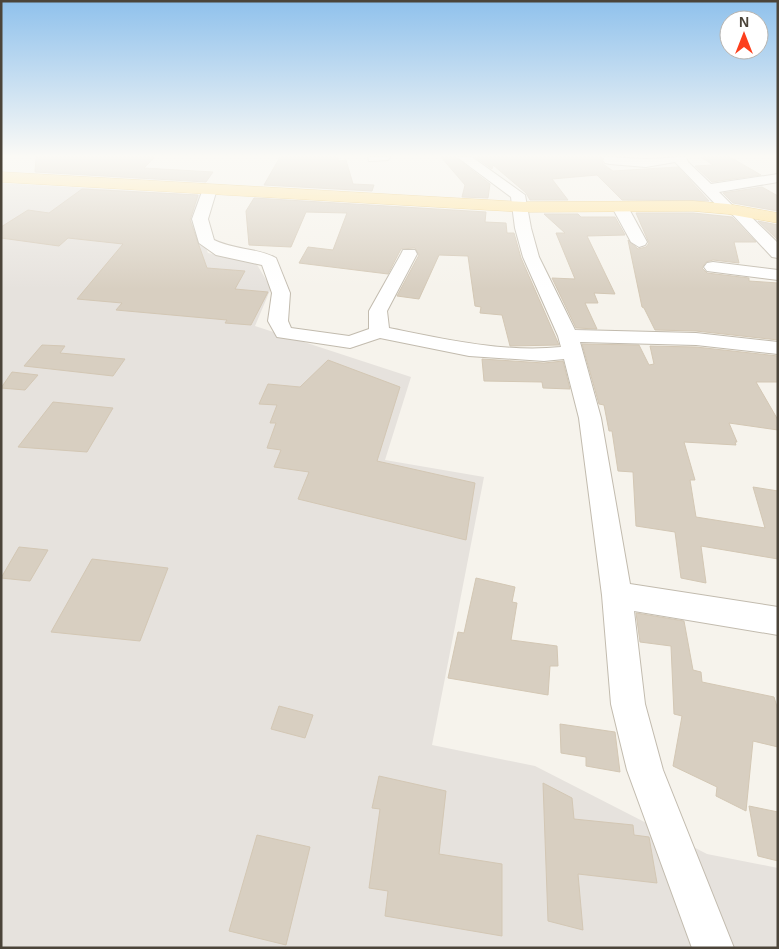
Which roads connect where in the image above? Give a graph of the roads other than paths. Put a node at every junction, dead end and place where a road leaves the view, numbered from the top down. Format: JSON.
{"nodes":[{"id":1,"x":206,"y":201,"type":"edge"},
{"id":2,"x":422,"y":201,"type":"edge"},
{"id":3,"x":519,"y":201,"type":"edge"},
{"id":4,"x":723,"y":201,"type":"edge"},
{"id":5,"x":520,"y":207,"type":"junction"},
{"id":6,"x":620,"y":207,"type":"junction"},
{"id":7,"x":732,"y":210,"type":"junction"},
{"id":8,"x":778,"y":218,"type":"edge"},
{"id":9,"x":639,"y":242,"type":"dead end"},
{"id":10,"x":778,"y":253,"type":"edge"},
{"id":11,"x":409,"y":254,"type":"dead end"},
{"id":12,"x":713,"y":267,"type":"dead end"},
{"id":13,"x":778,"y":275,"type":"edge"},
{"id":14,"x":379,"y":332,"type":"junction"},
{"id":15,"x":570,"y":344,"type":"junction"},
{"id":16,"x":778,"y":348,"type":"edge"},
{"id":17,"x":617,"y":595,"type":"junction"},
{"id":18,"x":778,"y":621,"type":"edge"},
{"id":19,"x":712,"y":948,"type":"edge"}],
"edges":[{"from":1,"to":14,"type":"street"},
{"from":2,"to":5,"type":"main road"},
{"from":3,"to":5,"type":"street"},
{"from":4,"to":7,"type":"street"},
{"from":5,"to":6,"type":"main road"},
{"from":5,"to":15,"type":"street"},
{"from":6,"to":7,"type":"main road"},
{"from":6,"to":9,"type":"street"},
{"from":7,"to":8,"type":"main road"},
{"from":7,"to":10,"type":"street"},
{"from":11,"to":14,"type":"street"},
{"from":12,"to":13,"type":"street"},
{"from":14,"to":15,"type":"street"},
{"from":15,"to":16,"type":"street"},
{"from":15,"to":17,"type":"street"},
{"from":17,"to":18,"type":"street"},
{"from":17,"to":19,"type":"street"}]}
